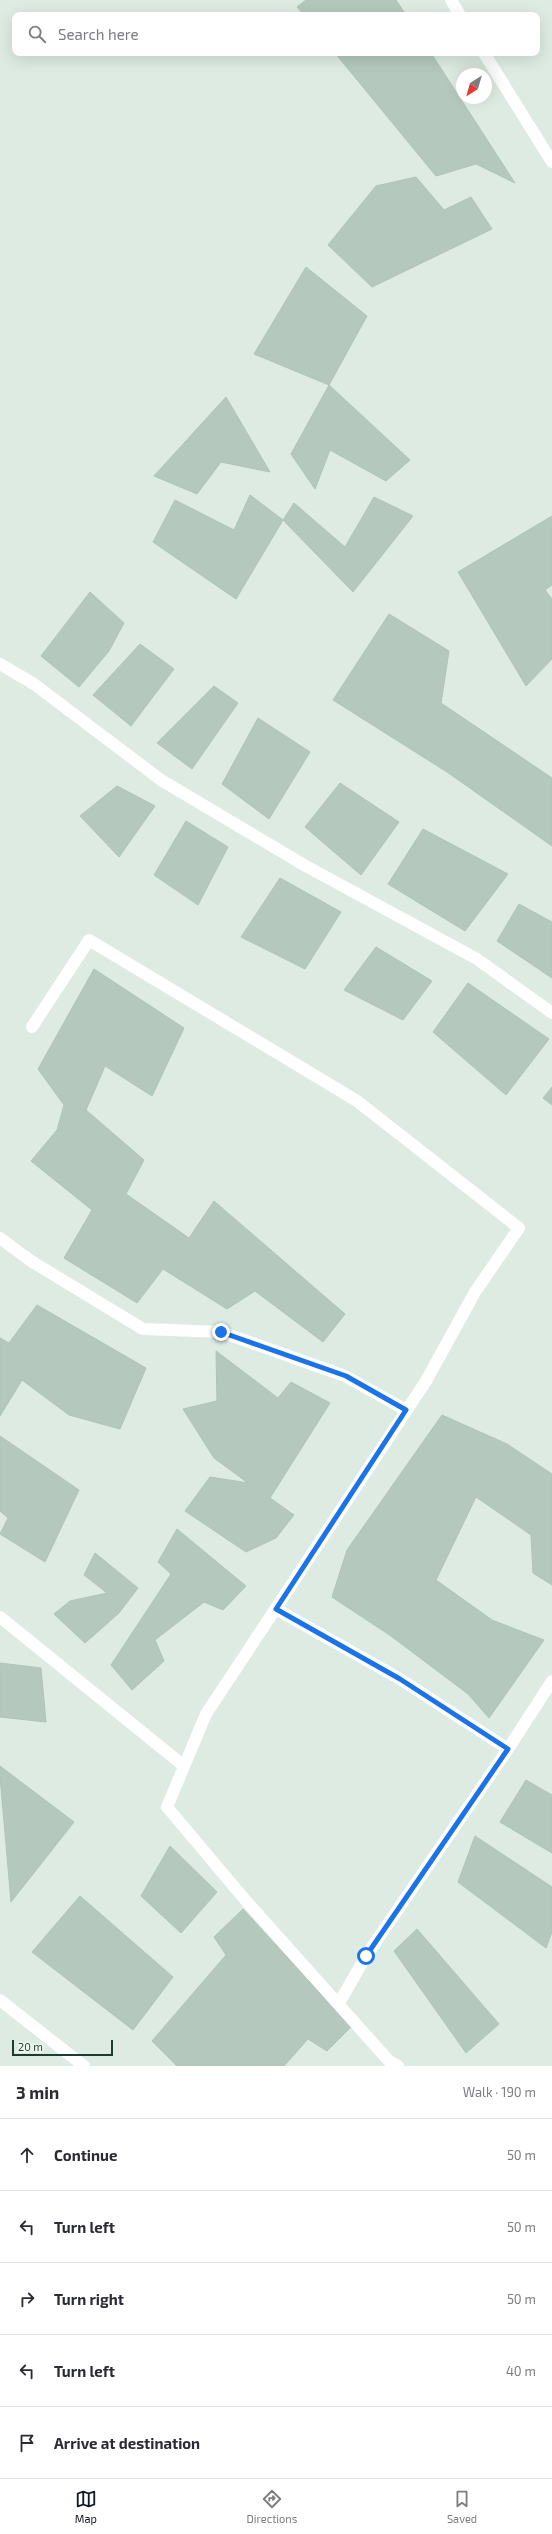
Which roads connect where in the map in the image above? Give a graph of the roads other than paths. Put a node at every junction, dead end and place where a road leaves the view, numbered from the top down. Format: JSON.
{"nodes":[{"id":1,"x":451,"y":0,"type":"edge"},
{"id":2,"x":458,"y":12,"type":"edge"},
{"id":3,"x":486,"y":56,"type":"edge"},
{"id":4,"x":552,"y":162,"type":"edge"},
{"id":5,"x":0,"y":664,"type":"edge"},
{"id":6,"x":552,"y":1013,"type":"edge"},
{"id":7,"x":32,"y":1027,"type":"dead end"},
{"id":8,"x":0,"y":1238,"type":"edge"},
{"id":9,"x":406,"y":1410,"type":"junction"},
{"id":10,"x":276,"y":1609,"type":"junction"},
{"id":11,"x":0,"y":1617,"type":"edge"},
{"id":12,"x":552,"y":1681,"type":"edge"},
{"id":13,"x":508,"y":1749,"type":"junction"},
{"id":14,"x":184,"y":1766,"type":"junction"},
{"id":15,"x":0,"y":2000,"type":"edge"},
{"id":16,"x":339,"y":2003,"type":"junction"},
{"id":17,"x":84,"y":2066,"type":"edge"},
{"id":18,"x":398,"y":2066,"type":"edge"}],
"edges":[{"from":1,"to":2,"type":"street"},
{"from":3,"to":4,"type":"street"},
{"from":5,"to":6,"type":"street"},
{"from":7,"to":9,"type":"street"},
{"from":8,"to":9,"type":"street"},
{"from":9,"to":10,"type":"street"},
{"from":10,"to":13,"type":"street"},
{"from":10,"to":14,"type":"street"},
{"from":11,"to":14,"type":"street"},
{"from":12,"to":13,"type":"street"},
{"from":13,"to":16,"type":"street"},
{"from":14,"to":16,"type":"street"},
{"from":15,"to":17,"type":"street"},
{"from":16,"to":18,"type":"street"}]}
